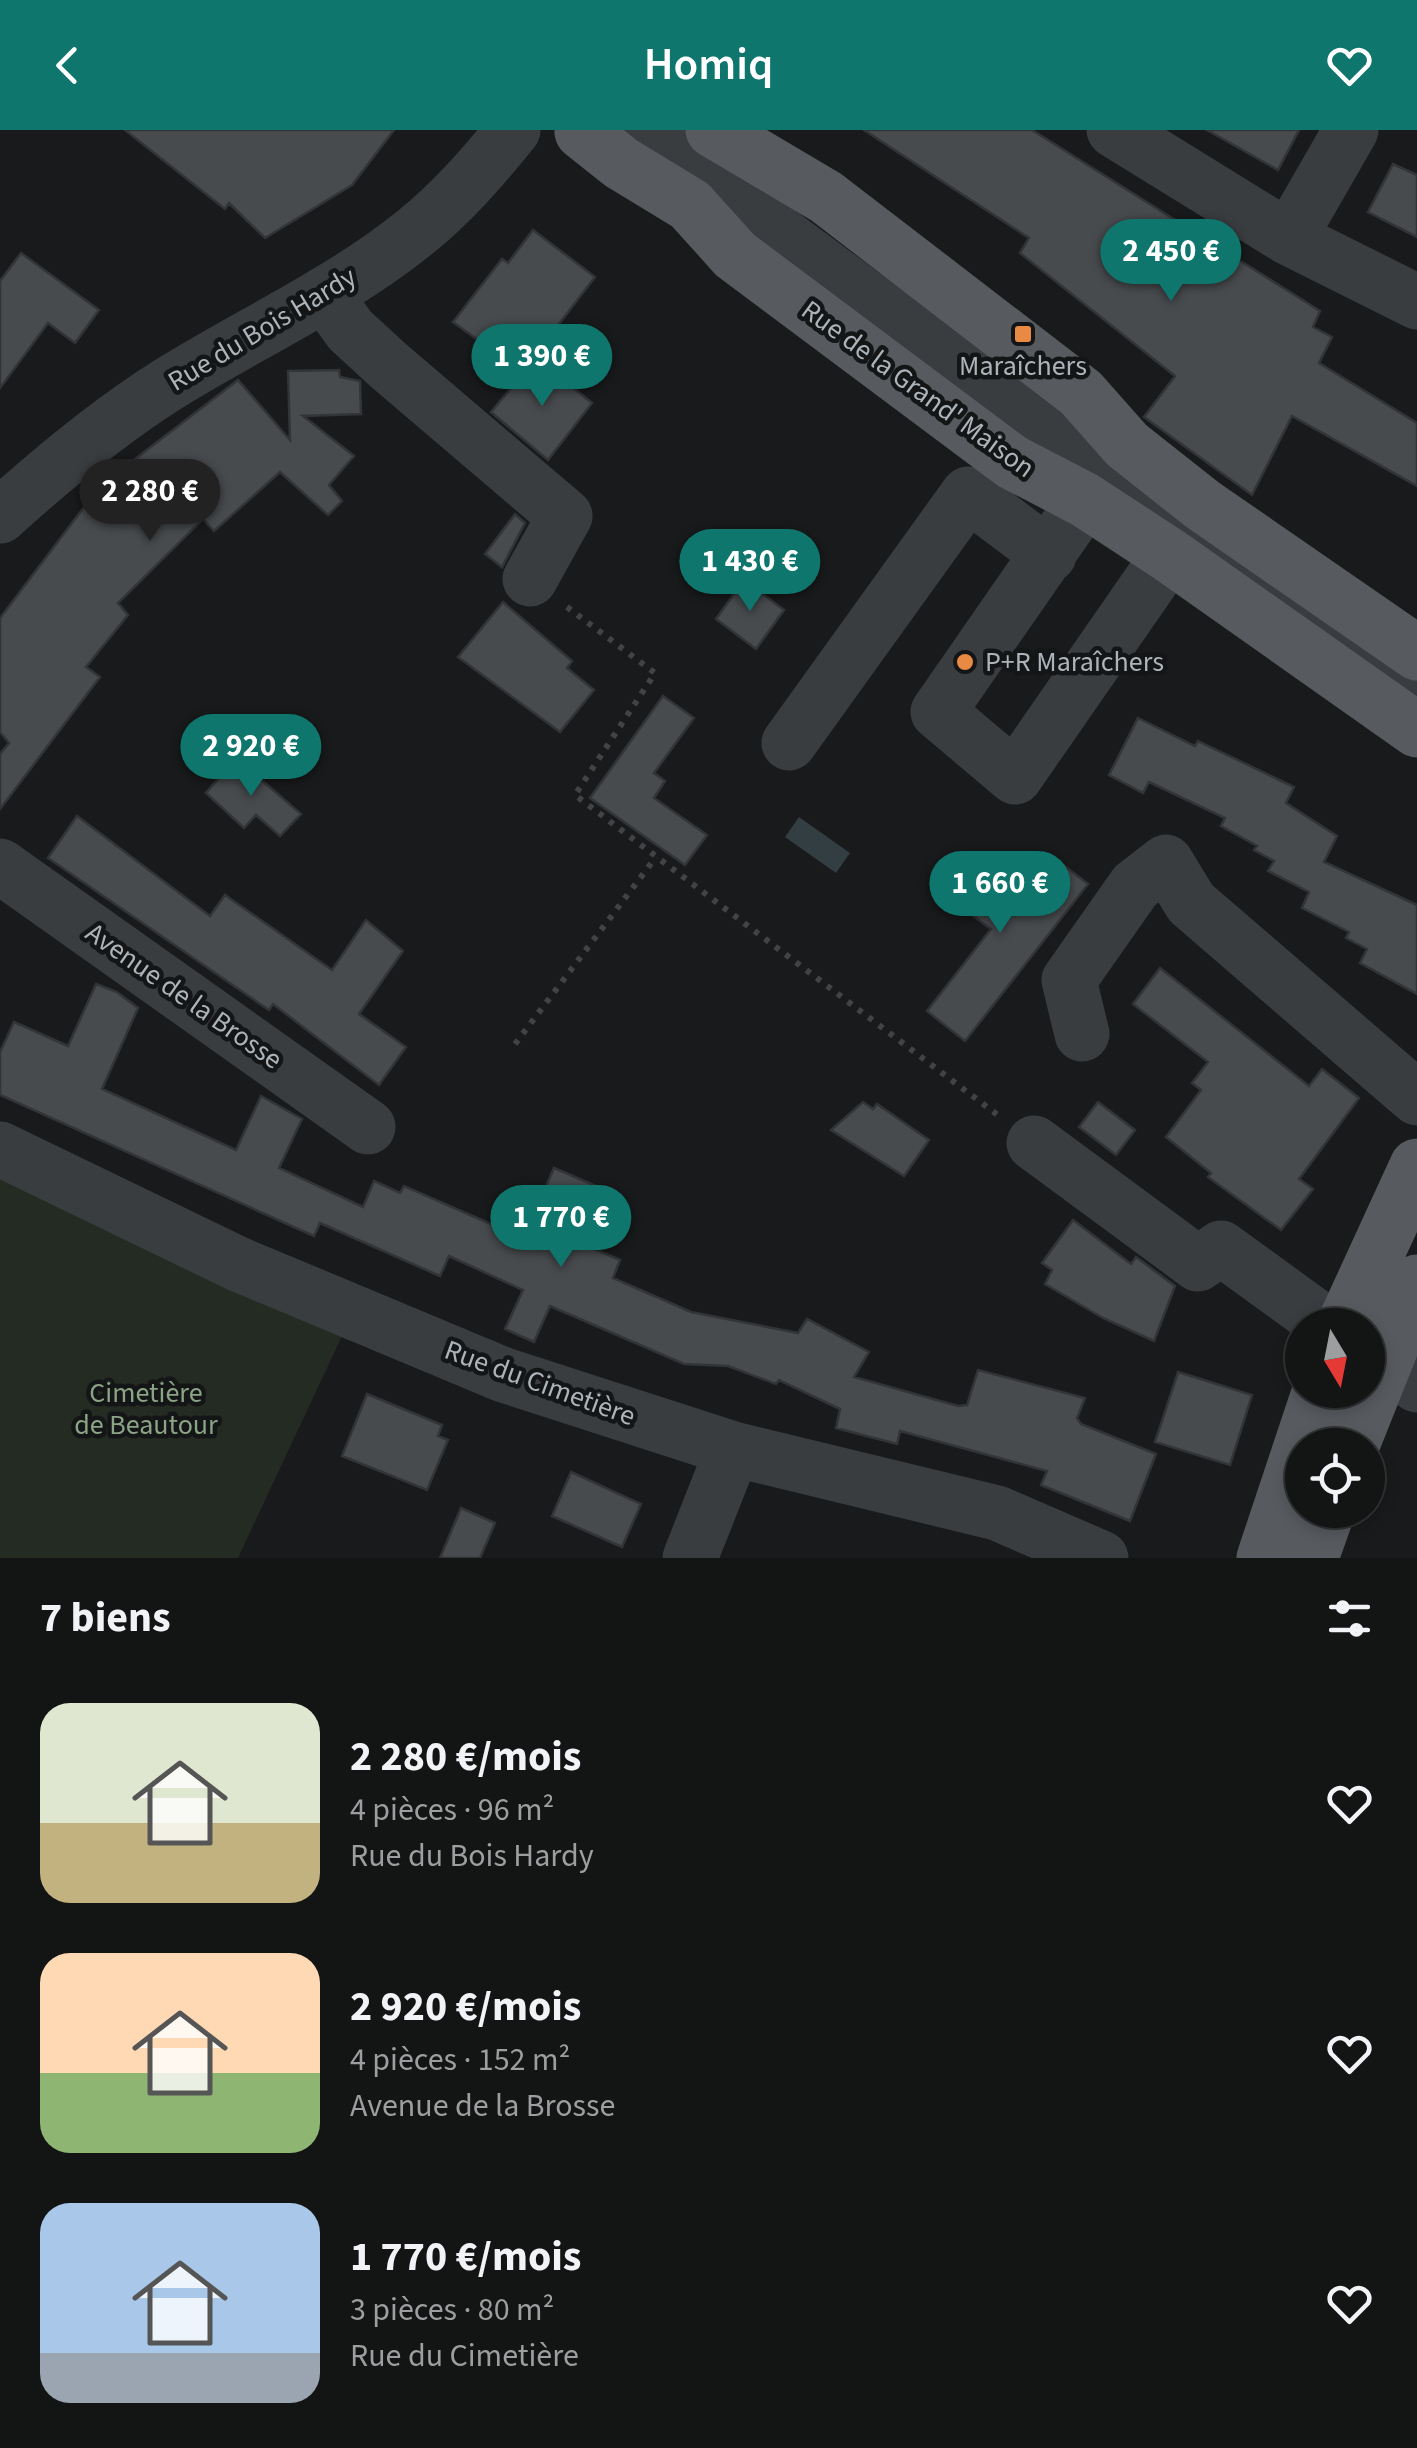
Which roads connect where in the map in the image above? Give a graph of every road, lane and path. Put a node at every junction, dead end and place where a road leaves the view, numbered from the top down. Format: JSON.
{"nodes":[{"id":1,"x":513,"y":130,"type":"edge"},
{"id":2,"x":641,"y":130,"type":"edge"},
{"id":3,"x":713,"y":130,"type":"edge"},
{"id":4,"x":1114,"y":130,"type":"edge"},
{"id":5,"x":1351,"y":130,"type":"edge"},
{"id":6,"x":569,"y":131,"type":"edge"},
{"id":7,"x":1289,"y":238,"type":"junction"},
{"id":8,"x":324,"y":294,"type":"junction"},
{"id":9,"x":1417,"y":302,"type":"edge"},
{"id":10,"x":1084,"y":500,"type":"junction"},
{"id":11,"x":0,"y":516,"type":"edge"},
{"id":12,"x":1049,"y":555,"type":"junction"},
{"id":13,"x":1169,"y":555,"type":"junction"},
{"id":14,"x":530,"y":579,"type":"joint"},
{"id":15,"x":1417,"y":653,"type":"edge"},
{"id":16,"x":1417,"y":690,"type":"edge"},
{"id":17,"x":1417,"y":730,"type":"edge"},
{"id":18,"x":789,"y":742,"type":"dead end"},
{"id":19,"x":656,"y":857,"type":"junction"},
{"id":20,"x":0,"y":866,"type":"edge"},
{"id":21,"x":1082,"y":1034,"type":"dead end"},
{"id":22,"x":515,"y":1044,"type":"dead end"},
{"id":23,"x":1417,"y":1098,"type":"edge"},
{"id":24,"x":368,"y":1127,"type":"dead end"},
{"id":25,"x":1034,"y":1142,"type":"joint"},
{"id":26,"x":0,"y":1149,"type":"edge"},
{"id":27,"x":1417,"y":1166,"type":"edge"},
{"id":28,"x":1417,"y":1221,"type":"edge"},
{"id":29,"x":1417,"y":1282,"type":"edge"},
{"id":30,"x":1304,"y":1308,"type":"edge"},
{"id":31,"x":1383,"y":1308,"type":"edge"},
{"id":32,"x":1385,"y":1316,"type":"edge"},
{"id":33,"x":1385,"y":1335,"type":"edge"},
{"id":34,"x":1314,"y":1408,"type":"edge"},
{"id":35,"x":733,"y":1449,"type":"junction"},
{"id":36,"x":1296,"y":1528,"type":"edge"},
{"id":37,"x":1321,"y":1528,"type":"edge"},
{"id":38,"x":690,"y":1558,"type":"edge"},
{"id":39,"x":1102,"y":1558,"type":"edge"},
{"id":40,"x":1264,"y":1558,"type":"edge"},
{"id":41,"x":1285,"y":1558,"type":"edge"},
{"id":42,"x":1310,"y":1558,"type":"edge"}],
"edges":[{"from":1,"to":8,"type":"street","name":"Rue du Bois Hardy"},
{"from":2,"to":16,"type":"street","name":"Rue de la Grand' Maison"},
{"from":3,"to":15,"type":"main road"},
{"from":4,"to":7,"type":"street"},
{"from":5,"to":7,"type":"street"},
{"from":6,"to":10,"type":"main road","name":"Rue de la Grand' Maison"},
{"from":7,"to":9,"type":"street"},
{"from":8,"to":11,"type":"street","name":"Rue du Bois Hardy"},
{"from":8,"to":14,"type":"street"},
{"from":10,"to":12,"type":"street"},
{"from":10,"to":13,"type":"main road","name":"Rue de la Grand' Maison"},
{"from":12,"to":13,"type":"street"},
{"from":12,"to":18,"type":"street"},
{"from":13,"to":17,"type":"main road","name":"Rue de la Grand' Maison"},
{"from":14,"to":19,"type":"path"},
{"from":19,"to":22,"type":"path"},
{"from":19,"to":25,"type":"path"},
{"from":20,"to":24,"type":"street","name":"Avenue de la Brosse"},
{"from":21,"to":23,"type":"street"},
{"from":25,"to":30,"type":"street"},
{"from":26,"to":35,"type":"street","name":"Rue du Cimetière"},
{"from":27,"to":31,"type":"main road"},
{"from":28,"to":32,"type":"street"},
{"from":29,"to":33,"type":"main road"},
{"from":34,"to":40,"type":"main road"},
{"from":35,"to":38,"type":"street"},
{"from":35,"to":39,"type":"street","name":"Rue du Cimetière"},
{"from":36,"to":41,"type":"street"},
{"from":37,"to":42,"type":"main road"}]}
